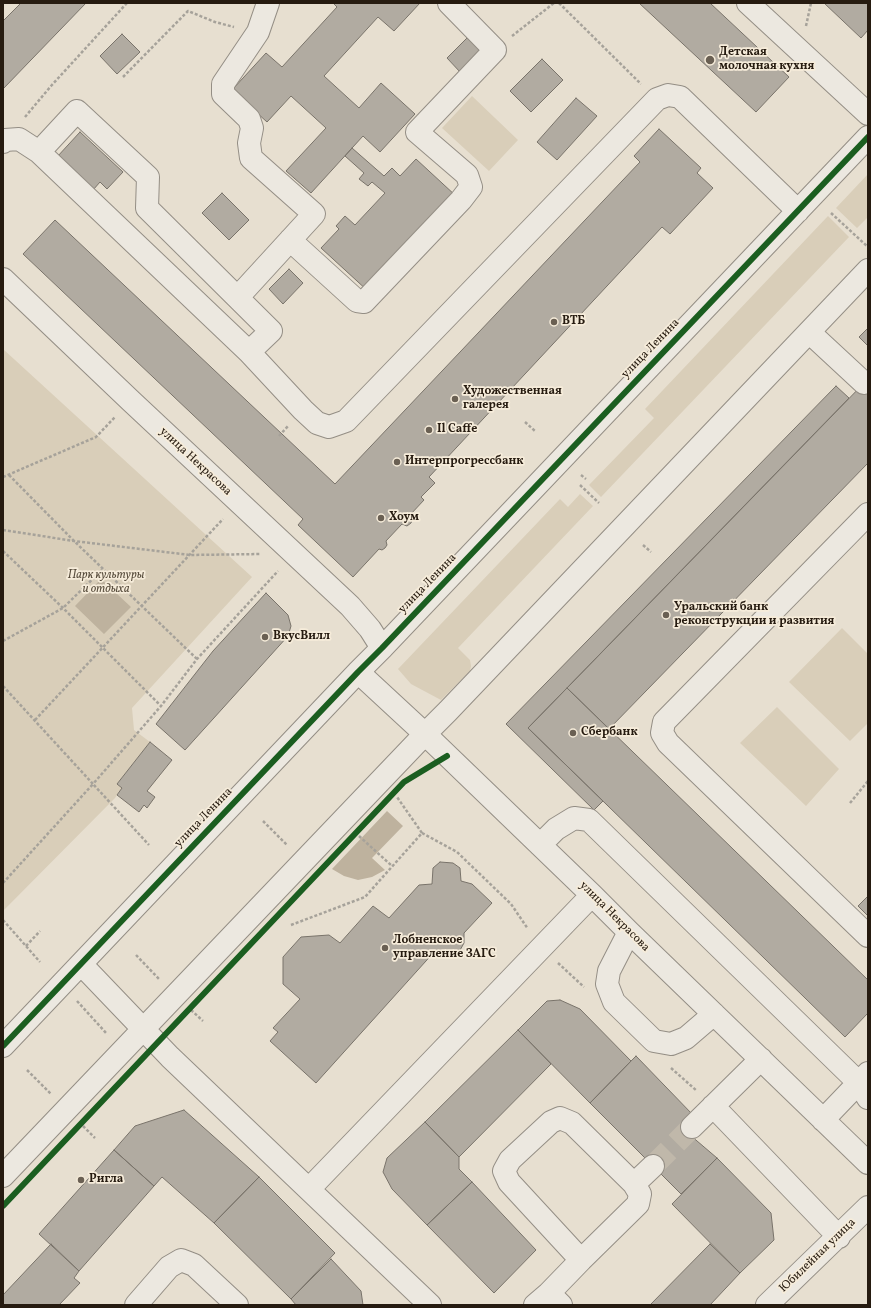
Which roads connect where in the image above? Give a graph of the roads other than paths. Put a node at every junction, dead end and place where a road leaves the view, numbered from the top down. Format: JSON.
{"nodes":[{"id":1,"x":268,"y":3,"type":"edge"},
{"id":2,"x":449,"y":3,"type":"edge"},
{"id":3,"x":748,"y":3,"type":"edge"},
{"id":4,"x":868,"y":114,"type":"edge"},
{"id":5,"x":868,"y":137,"type":"edge"},
{"id":6,"x":4,"y":141,"type":"edge"},
{"id":7,"x":39,"y":152,"type":"junction"},
{"id":8,"x":798,"y":211,"type":"junction"},
{"id":9,"x":290,"y":240,"type":"junction"},
{"id":10,"x":868,"y":270,"type":"edge"},
{"id":11,"x":3,"y":279,"type":"edge"},
{"id":12,"x":238,"y":297,"type":"junction"},
{"id":13,"x":809,"y":332,"type":"junction"},
{"id":14,"x":249,"y":352,"type":"junction"},
{"id":15,"x":864,"y":383,"type":"dead end"},
{"id":16,"x":868,"y":514,"type":"edge"},
{"id":17,"x":382,"y":648,"type":"junction"},
{"id":18,"x":358,"y":672,"type":"junction"},
{"id":19,"x":424,"y":734,"type":"junction"},
{"id":20,"x":540,"y":845,"type":"junction"},
{"id":21,"x":592,"y":895,"type":"junction"},
{"id":22,"x":629,"y":932,"type":"junction"},
{"id":23,"x":868,"y":936,"type":"edge"},
{"id":24,"x":80,"y":964,"type":"junction"},
{"id":25,"x":714,"y":1014,"type":"junction"},
{"id":26,"x":143,"y":1030,"type":"junction"},
{"id":27,"x":3,"y":1046,"type":"edge"},
{"id":28,"x":760,"y":1059,"type":"junction"},
{"id":29,"x":865,"y":1085,"type":"edge"},
{"id":30,"x":713,"y":1106,"type":"junction"},
{"id":31,"x":823,"y":1120,"type":"junction"},
{"id":32,"x":692,"y":1127,"type":"tunnel mouth"},
{"id":33,"x":868,"y":1163,"type":"edge"},
{"id":34,"x":653,"y":1166,"type":"tunnel mouth"},
{"id":35,"x":3,"y":1176,"type":"edge"},
{"id":36,"x":634,"y":1184,"type":"junction"},
{"id":37,"x":309,"y":1189,"type":"junction"},
{"id":38,"x":868,"y":1207,"type":"edge"},
{"id":39,"x":839,"y":1237,"type":"junction"},
{"id":40,"x":581,"y":1260,"type":"junction"},
{"id":41,"x":549,"y":1301,"type":"edge"},
{"id":42,"x":136,"y":1305,"type":"edge"},
{"id":43,"x":237,"y":1305,"type":"edge"},
{"id":44,"x":430,"y":1305,"type":"edge"},
{"id":45,"x":767,"y":1305,"type":"edge"}],
"edges":[{"from":1,"to":9,"type":"street"},
{"from":2,"to":9,"type":"street"},
{"from":3,"to":4,"type":"street"},
{"from":5,"to":8,"type":"street","name":"улица Ленина"},
{"from":6,"to":7,"type":"street"},
{"from":7,"to":12,"type":"street"},
{"from":7,"to":14,"type":"street"},
{"from":8,"to":14,"type":"street"},
{"from":8,"to":17,"type":"street","name":"улица Ленина"},
{"from":9,"to":12,"type":"street"},
{"from":10,"to":13,"type":"street"},
{"from":11,"to":17,"type":"street","name":"улица Некрасова"},
{"from":12,"to":14,"type":"street"},
{"from":13,"to":15,"type":"street"},
{"from":13,"to":19,"type":"street"},
{"from":16,"to":23,"type":"street"},
{"from":17,"to":18,"type":"street","name":"улица Ленина"},
{"from":18,"to":19,"type":"street","name":"улица Некрасова"},
{"from":18,"to":24,"type":"street","name":"улица Ленина"},
{"from":19,"to":20,"type":"street","name":"улица Некрасова"},
{"from":19,"to":26,"type":"street"},
{"from":20,"to":21,"type":"street","name":"улица Некрасова"},
{"from":20,"to":29,"type":"street"},
{"from":21,"to":22,"type":"street","name":"улица Некрасова"},
{"from":21,"to":37,"type":"street"},
{"from":22,"to":25,"type":"street","name":"улица Некрасова"},
{"from":22,"to":25,"type":"street"},
{"from":24,"to":26,"type":"street"},
{"from":24,"to":27,"type":"street","name":"улица Ленина"},
{"from":25,"to":28,"type":"street","name":"улица Некрасова"},
{"from":26,"to":35,"type":"street"},
{"from":26,"to":37,"type":"street"},
{"from":28,"to":30,"type":"street"},
{"from":28,"to":31,"type":"street","name":"улица Некрасова"},
{"from":29,"to":31,"type":"street"},
{"from":30,"to":32,"type":"street"},
{"from":30,"to":39,"type":"street"},
{"from":31,"to":33,"type":"street","name":"улица Некрасова"},
{"from":34,"to":36,"type":"street"},
{"from":36,"to":40,"type":"street"},
{"from":36,"to":40,"type":"street"},
{"from":37,"to":44,"type":"street"},
{"from":38,"to":39,"type":"street","name":"Юбилейная улица"},
{"from":39,"to":45,"type":"street","name":"Юбилейная улица"},
{"from":40,"to":41,"type":"street"},
{"from":42,"to":43,"type":"street"}]}
